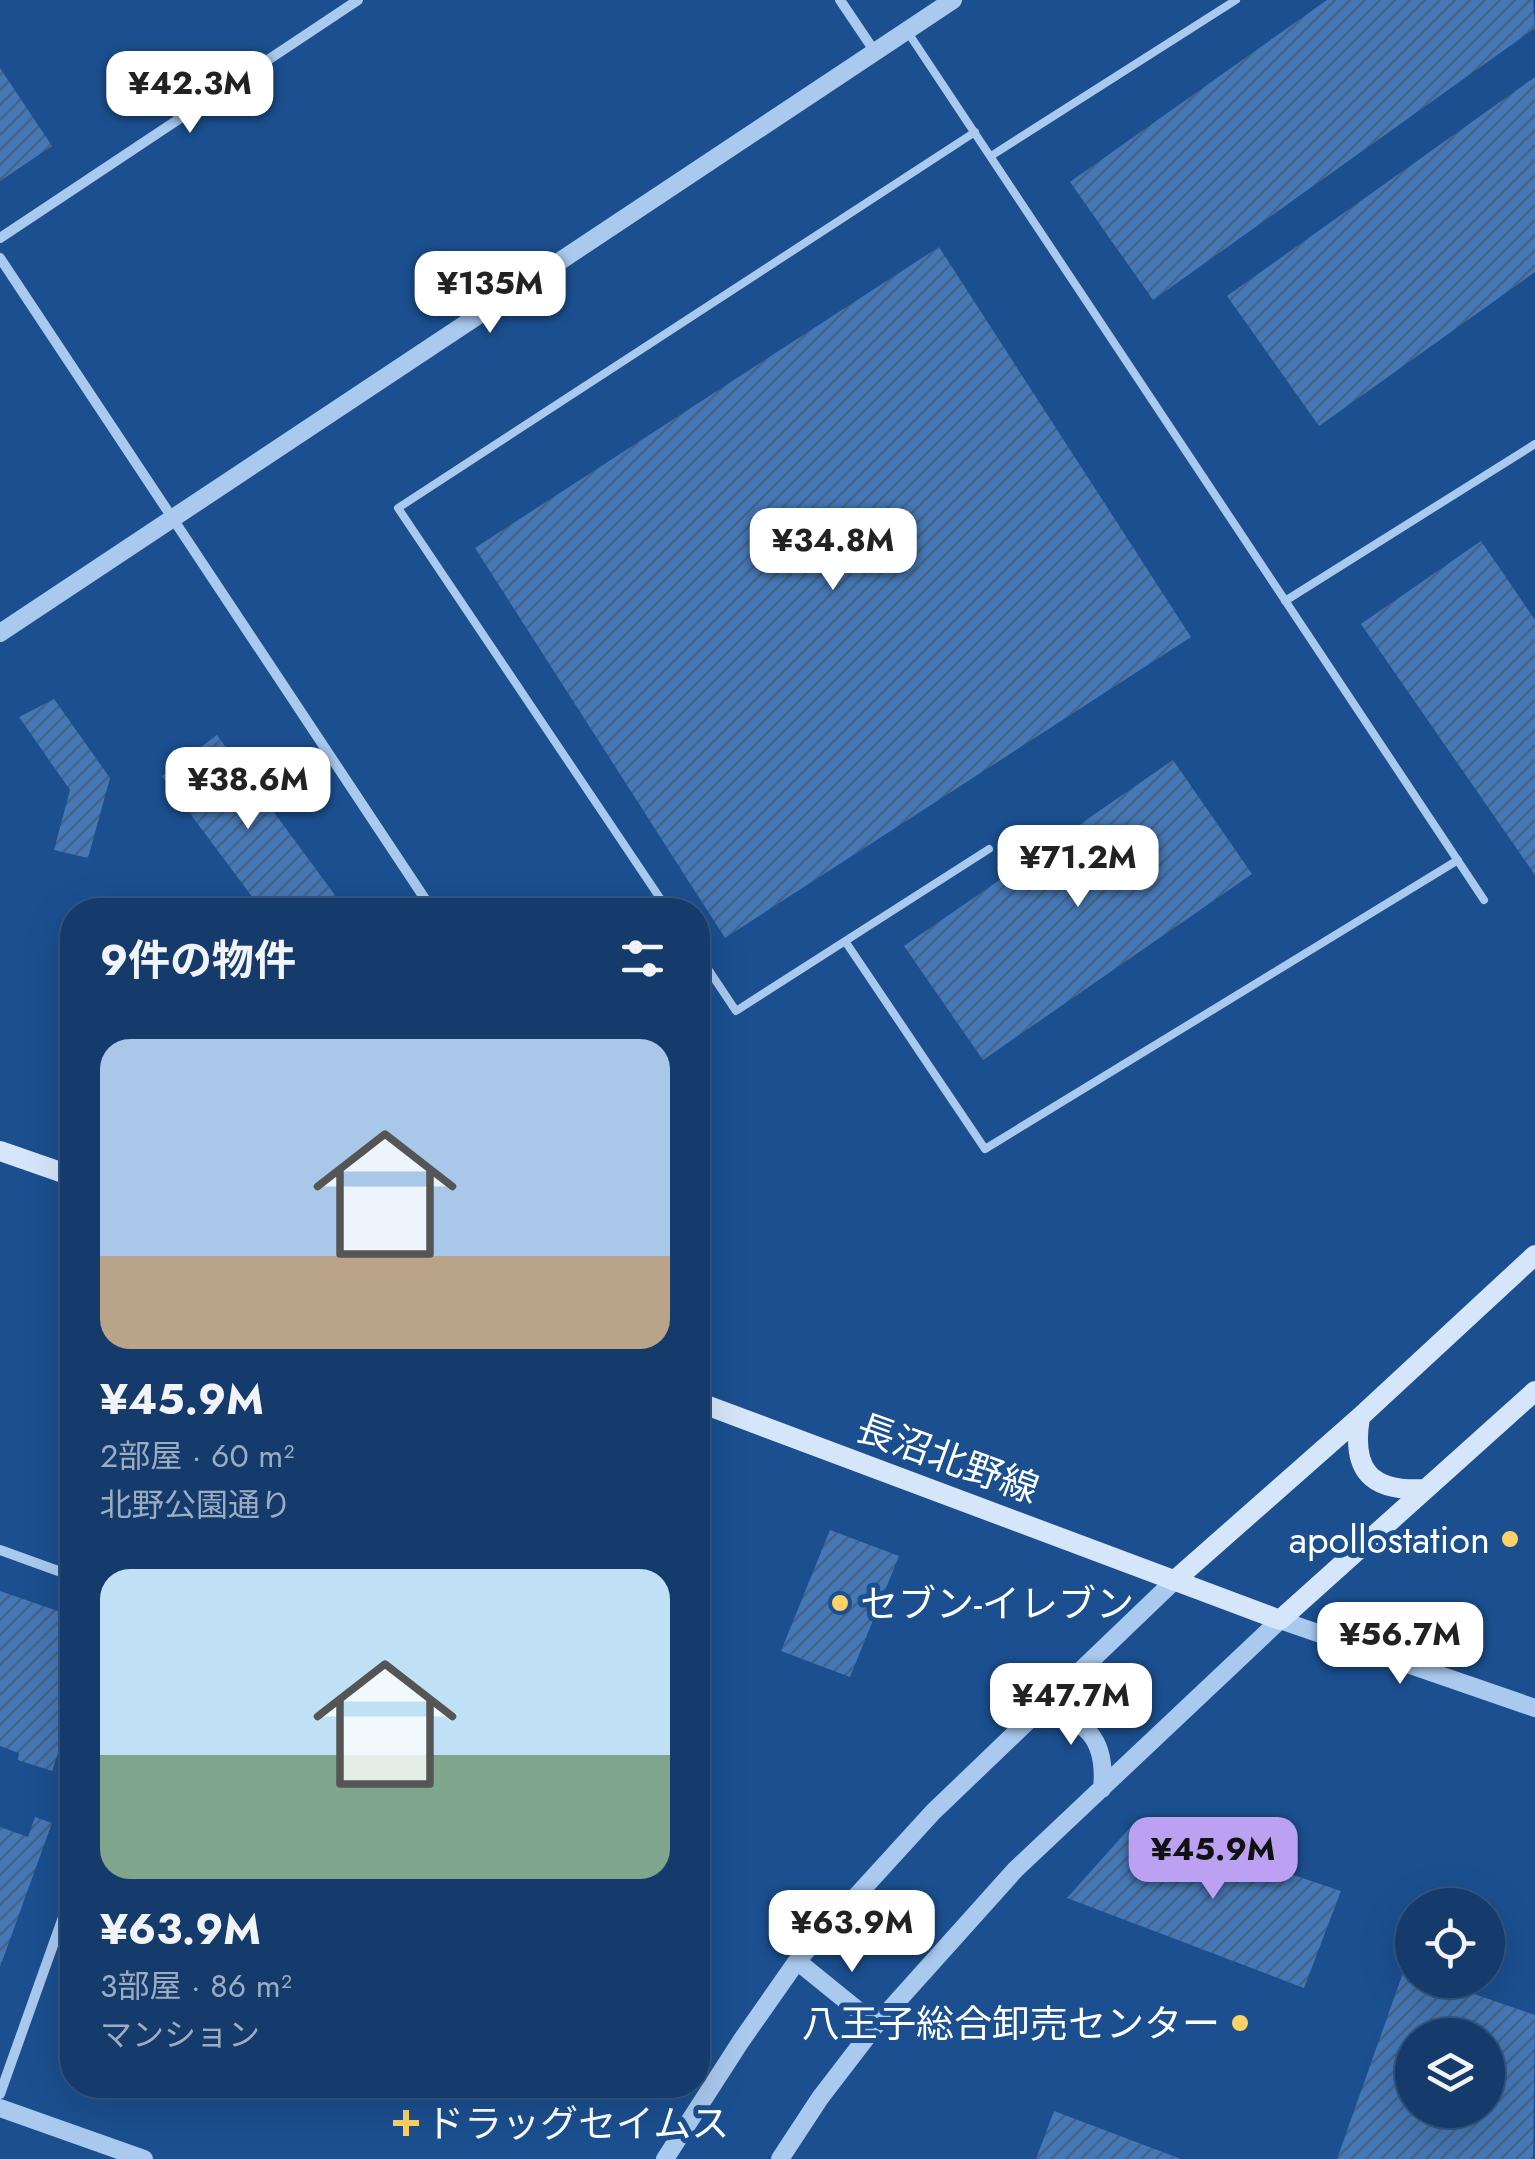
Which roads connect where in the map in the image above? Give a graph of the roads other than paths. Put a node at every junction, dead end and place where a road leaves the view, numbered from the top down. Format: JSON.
{"nodes":[{"id":1,"x":358,"y":0,"type":"edge"},
{"id":2,"x":840,"y":0,"type":"edge"},
{"id":3,"x":953,"y":0,"type":"edge"},
{"id":4,"x":1236,"y":0,"type":"edge"},
{"id":5,"x":907,"y":30,"type":"junction"},
{"id":6,"x":875,"y":52,"type":"junction"},
{"id":7,"x":974,"y":132,"type":"junction"},
{"id":8,"x":991,"y":156,"type":"junction"},
{"id":9,"x":0,"y":238,"type":"edge"},
{"id":10,"x":0,"y":258,"type":"edge"},
{"id":11,"x":1535,"y":444,"type":"edge"},
{"id":12,"x":173,"y":519,"type":"junction"},
{"id":13,"x":1284,"y":601,"type":"junction"},
{"id":14,"x":0,"y":633,"type":"edge"},
{"id":15,"x":989,"y":849,"type":"dead end"},
{"id":16,"x":1458,"y":860,"type":"junction"},
{"id":17,"x":425,"y":898,"type":"edge"},
{"id":18,"x":660,"y":898,"type":"edge"},
{"id":19,"x":1484,"y":900,"type":"dead end"},
{"id":20,"x":846,"y":941,"type":"junction"},
{"id":21,"x":710,"y":972,"type":"edge"},
{"id":22,"x":0,"y":1150,"type":"edge"},
{"id":23,"x":60,"y":1172,"type":"edge"},
{"id":24,"x":1535,"y":1255,"type":"edge"},
{"id":25,"x":1535,"y":1391,"type":"edge"},
{"id":26,"x":710,"y":1406,"type":"edge"},
{"id":27,"x":1360,"y":1417,"type":"junction"},
{"id":28,"x":1425,"y":1489,"type":"junction"},
{"id":29,"x":0,"y":1550,"type":"edge"},
{"id":30,"x":60,"y":1572,"type":"edge"},
{"id":31,"x":1174,"y":1580,"type":"junction"},
{"id":32,"x":1280,"y":1620,"type":"junction"},
{"id":33,"x":1535,"y":1708,"type":"edge"},
{"id":34,"x":1038,"y":1711,"type":"junction"},
{"id":35,"x":1102,"y":1788,"type":"junction"},
{"id":36,"x":60,"y":1926,"type":"edge"},
{"id":37,"x":797,"y":1962,"type":"junction"},
{"id":38,"x":876,"y":2025,"type":"junction"},
{"id":39,"x":710,"y":2089,"type":"edge"},
{"id":40,"x":0,"y":2094,"type":"edge"},
{"id":41,"x":704,"y":2098,"type":"edge"},
{"id":42,"x":0,"y":2108,"type":"edge"},
{"id":43,"x":144,"y":2159,"type":"edge"},
{"id":44,"x":665,"y":2159,"type":"edge"},
{"id":45,"x":780,"y":2159,"type":"edge"}],
"edges":[{"from":1,"to":9,"type":"street"},
{"from":2,"to":6,"type":"street"},
{"from":3,"to":5,"type":"street"},
{"from":4,"to":8,"type":"lane"},
{"from":5,"to":6,"type":"street"},
{"from":5,"to":7,"type":"lane"},
{"from":6,"to":12,"type":"street"},
{"from":7,"to":8,"type":"lane"},
{"from":7,"to":18,"type":"lane"},
{"from":8,"to":13,"type":"lane"},
{"from":10,"to":12,"type":"street"},
{"from":11,"to":13,"type":"lane"},
{"from":12,"to":14,"type":"street"},
{"from":12,"to":17,"type":"street"},
{"from":13,"to":16,"type":"lane"},
{"from":15,"to":20,"type":"lane"},
{"from":16,"to":19,"type":"lane"},
{"from":16,"to":20,"type":"lane"},
{"from":20,"to":21,"type":"lane"},
{"from":22,"to":23,"type":"main road"},
{"from":24,"to":27,"type":"main road"},
{"from":25,"to":28,"type":"main road"},
{"from":26,"to":31,"type":"main road","name":"長沼北野線"},
{"from":27,"to":28,"type":"main road"},
{"from":27,"to":31,"type":"main road"},
{"from":28,"to":32,"type":"main road"},
{"from":29,"to":30,"type":"street"},
{"from":31,"to":32,"type":"main road","name":"長沼北野線"},
{"from":31,"to":34,"type":"street"},
{"from":32,"to":33,"type":"street"},
{"from":32,"to":35,"type":"street"},
{"from":34,"to":35,"type":"street"},
{"from":34,"to":37,"type":"street"},
{"from":35,"to":38,"type":"street"},
{"from":36,"to":40,"type":"street"},
{"from":37,"to":38,"type":"street"},
{"from":37,"to":39,"type":"street"},
{"from":38,"to":45,"type":"street"},
{"from":41,"to":44,"type":"street"},
{"from":42,"to":43,"type":"street"}]}
